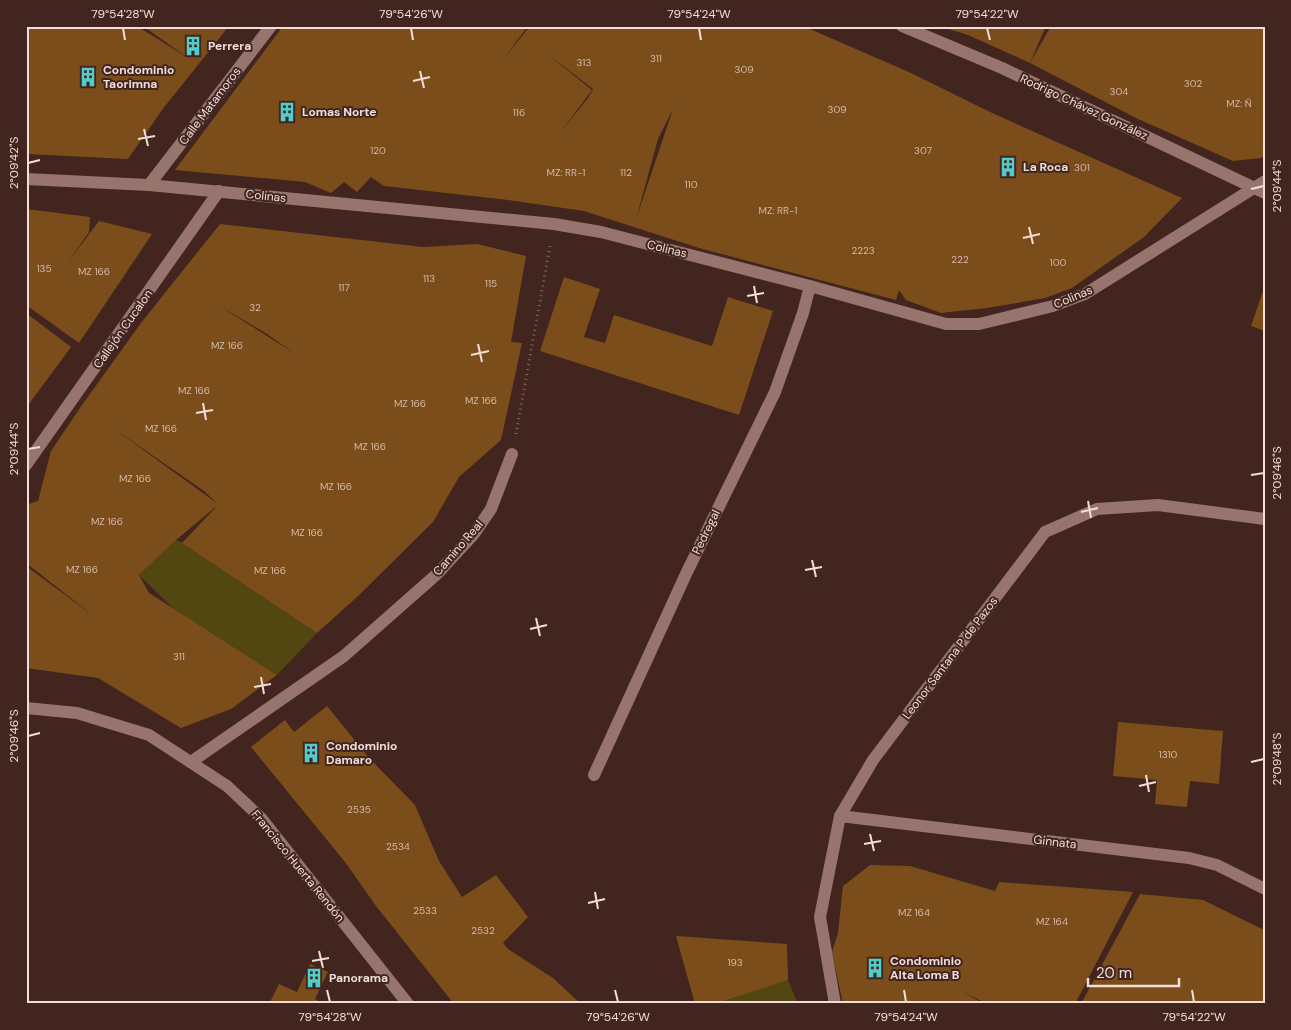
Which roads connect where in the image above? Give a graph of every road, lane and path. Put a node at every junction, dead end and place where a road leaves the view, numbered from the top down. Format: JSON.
{"nodes":[{"id":1,"x":270,"y":26,"type":"edge"},
{"id":2,"x":902,"y":26,"type":"edge"},
{"id":3,"x":26,"y":180,"type":"edge"},
{"id":4,"x":1265,"y":181,"type":"edge"},
{"id":5,"x":149,"y":185,"type":"junction"},
{"id":6,"x":1253,"y":187,"type":"junction"},
{"id":7,"x":219,"y":192,"type":"junction"},
{"id":8,"x":1265,"y":193,"type":"edge"},
{"id":9,"x":554,"y":224,"type":"junction"},
{"id":10,"x":810,"y":286,"type":"junction"},
{"id":11,"x":512,"y":454,"type":"joint"},
{"id":12,"x":26,"y":465,"type":"edge"},
{"id":13,"x":1265,"y":519,"type":"edge"},
{"id":14,"x":26,"y":708,"type":"edge"},
{"id":15,"x":191,"y":762,"type":"junction"},
{"id":16,"x":594,"y":775,"type":"dead end"},
{"id":17,"x":840,"y":816,"type":"junction"},
{"id":18,"x":1265,"y":889,"type":"edge"},
{"id":19,"x":408,"y":1004,"type":"edge"},
{"id":20,"x":835,"y":1004,"type":"edge"}],
"edges":[{"from":1,"to":5,"type":"street","name":"Calle Matamoros"},
{"from":2,"to":6,"type":"street","name":"Rodrigo Chávez González"},
{"from":3,"to":5,"type":"street","name":"Colinas"},
{"from":4,"to":6,"type":"street","name":"Colinas"},
{"from":5,"to":7,"type":"street","name":"Colinas"},
{"from":6,"to":8,"type":"street","name":"Rodrigo Chávez González"},
{"from":6,"to":10,"type":"street","name":"Colinas"},
{"from":7,"to":9,"type":"street","name":"Colinas"},
{"from":7,"to":12,"type":"street","name":"Callejón Cucalon"},
{"from":9,"to":10,"type":"street","name":"Colinas"},
{"from":9,"to":11,"type":"path"},
{"from":10,"to":16,"type":"street","name":"Pedregal"},
{"from":11,"to":15,"type":"street","name":"Camino Real"},
{"from":13,"to":17,"type":"street","name":"Leonor Santana P de Pazos"},
{"from":14,"to":15,"type":"street","name":"Francisco Huerta Rendón"},
{"from":15,"to":19,"type":"street","name":"Francisco Huerta Rendón"},
{"from":17,"to":18,"type":"street","name":"Ginnata"},
{"from":17,"to":20,"type":"street","name":"Leonor Santana P de Pazos"}]}
